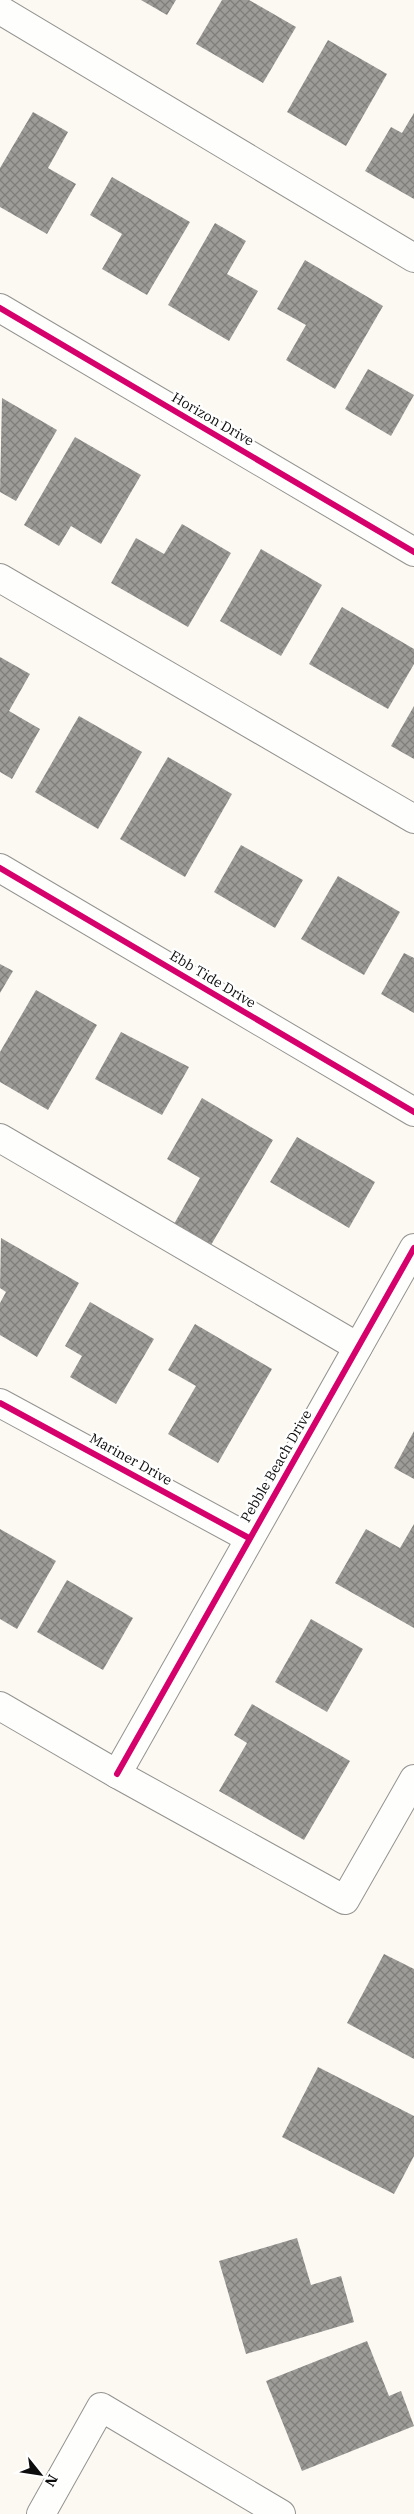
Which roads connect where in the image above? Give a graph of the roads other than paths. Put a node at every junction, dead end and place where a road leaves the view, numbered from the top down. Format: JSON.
{"nodes":[{"id":1,"x":0,"y":10,"type":"edge"},
{"id":2,"x":414,"y":258,"type":"edge"},
{"id":3,"x":0,"y":308,"type":"edge"},
{"id":4,"x":414,"y":552,"type":"edge"},
{"id":5,"x":0,"y":578,"type":"edge"},
{"id":6,"x":414,"y":818,"type":"edge"},
{"id":7,"x":0,"y":868,"type":"edge"},
{"id":8,"x":414,"y":1112,"type":"edge"},
{"id":9,"x":0,"y":1138,"type":"edge"},
{"id":10,"x":414,"y":1248,"type":"edge"},
{"id":11,"x":358,"y":1347,"type":"junction"},
{"id":12,"x":0,"y":1403,"type":"edge"},
{"id":13,"x":249,"y":1538,"type":"junction"},
{"id":14,"x":0,"y":1706,"type":"edge"},
{"id":15,"x":116,"y":1774,"type":"junction"},
{"id":16,"x":414,"y":1779,"type":"edge"},
{"id":17,"x":41,"y":2514,"type":"edge"},
{"id":18,"x":281,"y":2514,"type":"edge"}],
"edges":[{"from":1,"to":2,"type":"street"},
{"from":3,"to":4,"type":"street","name":"Horizon Drive"},
{"from":5,"to":6,"type":"street"},
{"from":7,"to":8,"type":"street","name":"Ebb Tide Drive"},
{"from":9,"to":11,"type":"street"},
{"from":10,"to":11,"type":"street","name":"Pebble Beach Drive"},
{"from":11,"to":13,"type":"street","name":"Pebble Beach Drive"},
{"from":12,"to":13,"type":"street","name":"Mariner Drive"},
{"from":13,"to":15,"type":"street","name":"Pebble Beach Drive"},
{"from":14,"to":15,"type":"street"},
{"from":15,"to":16,"type":"street"},
{"from":17,"to":18,"type":"street"}]}
